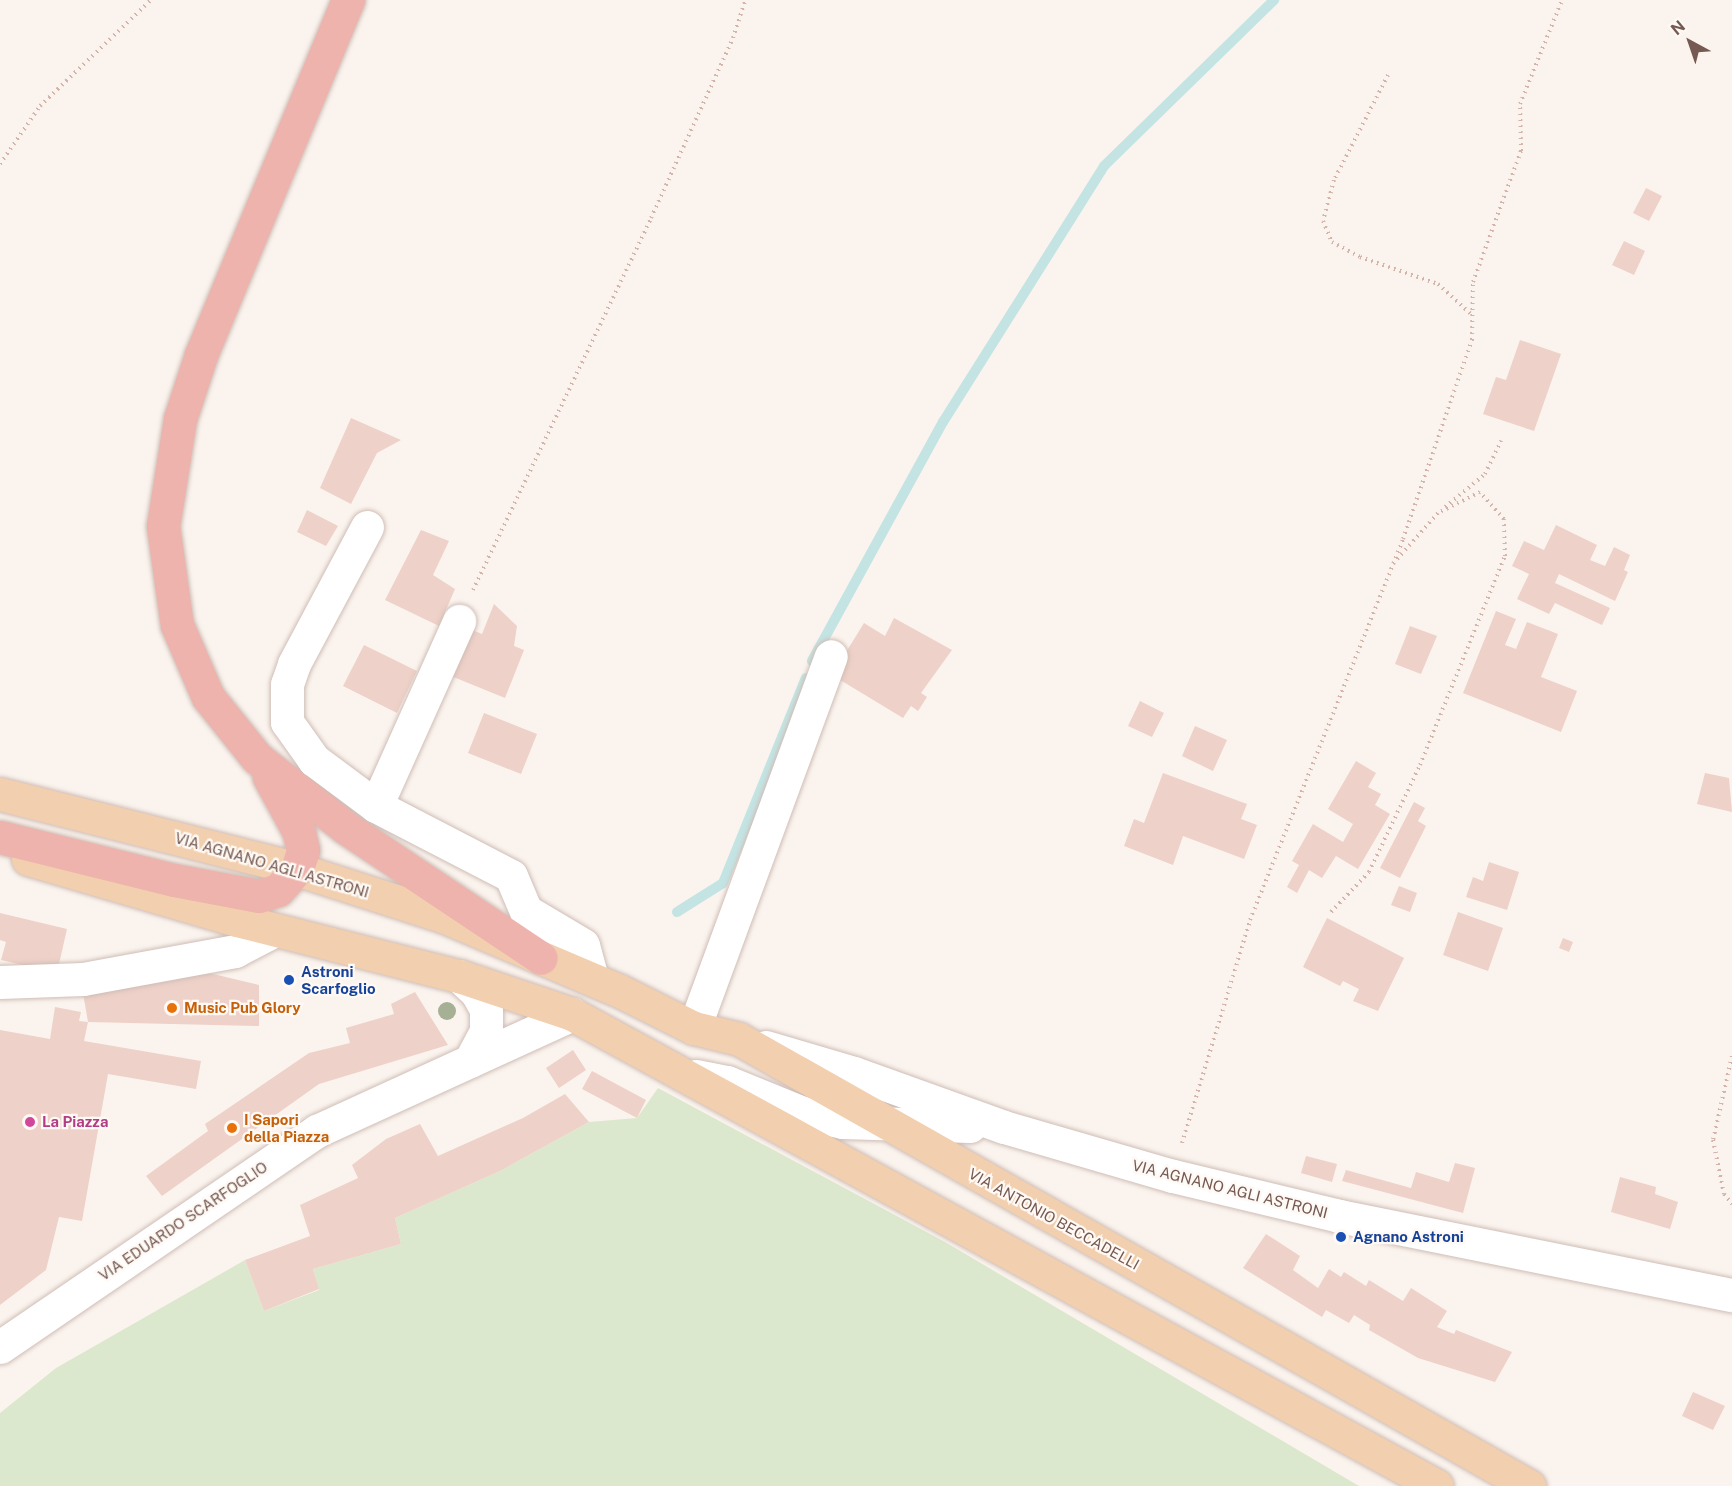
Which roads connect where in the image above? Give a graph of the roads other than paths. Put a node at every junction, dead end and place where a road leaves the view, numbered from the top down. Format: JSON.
{"nodes":[{"id":1,"x":348,"y":0,"type":"edge"},
{"id":2,"x":366,"y":527,"type":"dead end"},
{"id":3,"x":459,"y":621,"type":"road end"},
{"id":4,"x":831,"y":656,"type":"dead end"},
{"id":5,"x":257,"y":758,"type":"junction"},
{"id":6,"x":0,"y":794,"type":"edge"},
{"id":7,"x":376,"y":806,"type":"junction"},
{"id":8,"x":0,"y":837,"type":"edge"},
{"id":9,"x":0,"y":851,"type":"edge"},
{"id":10,"x":297,"y":869,"type":"junction"},
{"id":11,"x":275,"y":930,"type":"junction"},
{"id":12,"x":568,"y":969,"type":"junction"},
{"id":13,"x":459,"y":976,"type":"junction"},
{"id":14,"x":0,"y":982,"type":"edge"},
{"id":15,"x":572,"y":1014,"type":"junction"},
{"id":16,"x":694,"y":1028,"type":"junction"},
{"id":17,"x":739,"y":1039,"type":"junction"},
{"id":18,"x":470,"y":1060,"type":"junction"},
{"id":19,"x":688,"y":1075,"type":"junction"},
{"id":20,"x":882,"y":1121,"type":"junction"},
{"id":21,"x":1004,"y":1128,"type":"junction"},
{"id":22,"x":1732,"y":1295,"type":"edge"},
{"id":23,"x":0,"y":1347,"type":"edge"},
{"id":24,"x":1437,"y":1486,"type":"edge"},
{"id":25,"x":1529,"y":1486,"type":"edge"}],
"edges":[{"from":1,"to":5,"type":"highway"},
{"from":2,"to":7,"type":"street"},
{"from":3,"to":7,"type":"street"},
{"from":4,"to":16,"type":"street"},
{"from":5,"to":10,"type":"highway"},
{"from":5,"to":12,"type":"highway"},
{"from":6,"to":10,"type":"main road","name":"VIA AGNANO AGLI ASTRONI"},
{"from":7,"to":12,"type":"street"},
{"from":8,"to":10,"type":"highway"},
{"from":9,"to":11,"type":"main road"},
{"from":10,"to":12,"type":"main road","name":"VIA AGNANO AGLI ASTRONI"},
{"from":11,"to":13,"type":"main road"},
{"from":11,"to":14,"type":"street"},
{"from":12,"to":15,"type":"main road"},
{"from":12,"to":16,"type":"main road","name":"VIA ANTONIO BECCADELLI"},
{"from":13,"to":15,"type":"main road"},
{"from":13,"to":18,"type":"street"},
{"from":15,"to":18,"type":"street","name":"VIA EDUARDO SCARFOGLIO"},
{"from":15,"to":19,"type":"main road"},
{"from":16,"to":17,"type":"main road","name":"VIA ANTONIO BECCADELLI"},
{"from":17,"to":20,"type":"main road","name":"VIA ANTONIO BECCADELLI"},
{"from":17,"to":21,"type":"street","name":"VIA AGNANO AGLI ASTRONI"},
{"from":18,"to":23,"type":"street","name":"VIA EDUARDO SCARFOGLIO"},
{"from":19,"to":20,"type":"street"},
{"from":19,"to":24,"type":"main road"},
{"from":20,"to":21,"type":"street"},
{"from":20,"to":25,"type":"main road","name":"VIA ANTONIO BECCADELLI"},
{"from":21,"to":22,"type":"street","name":"VIA AGNANO AGLI ASTRONI"}]}
